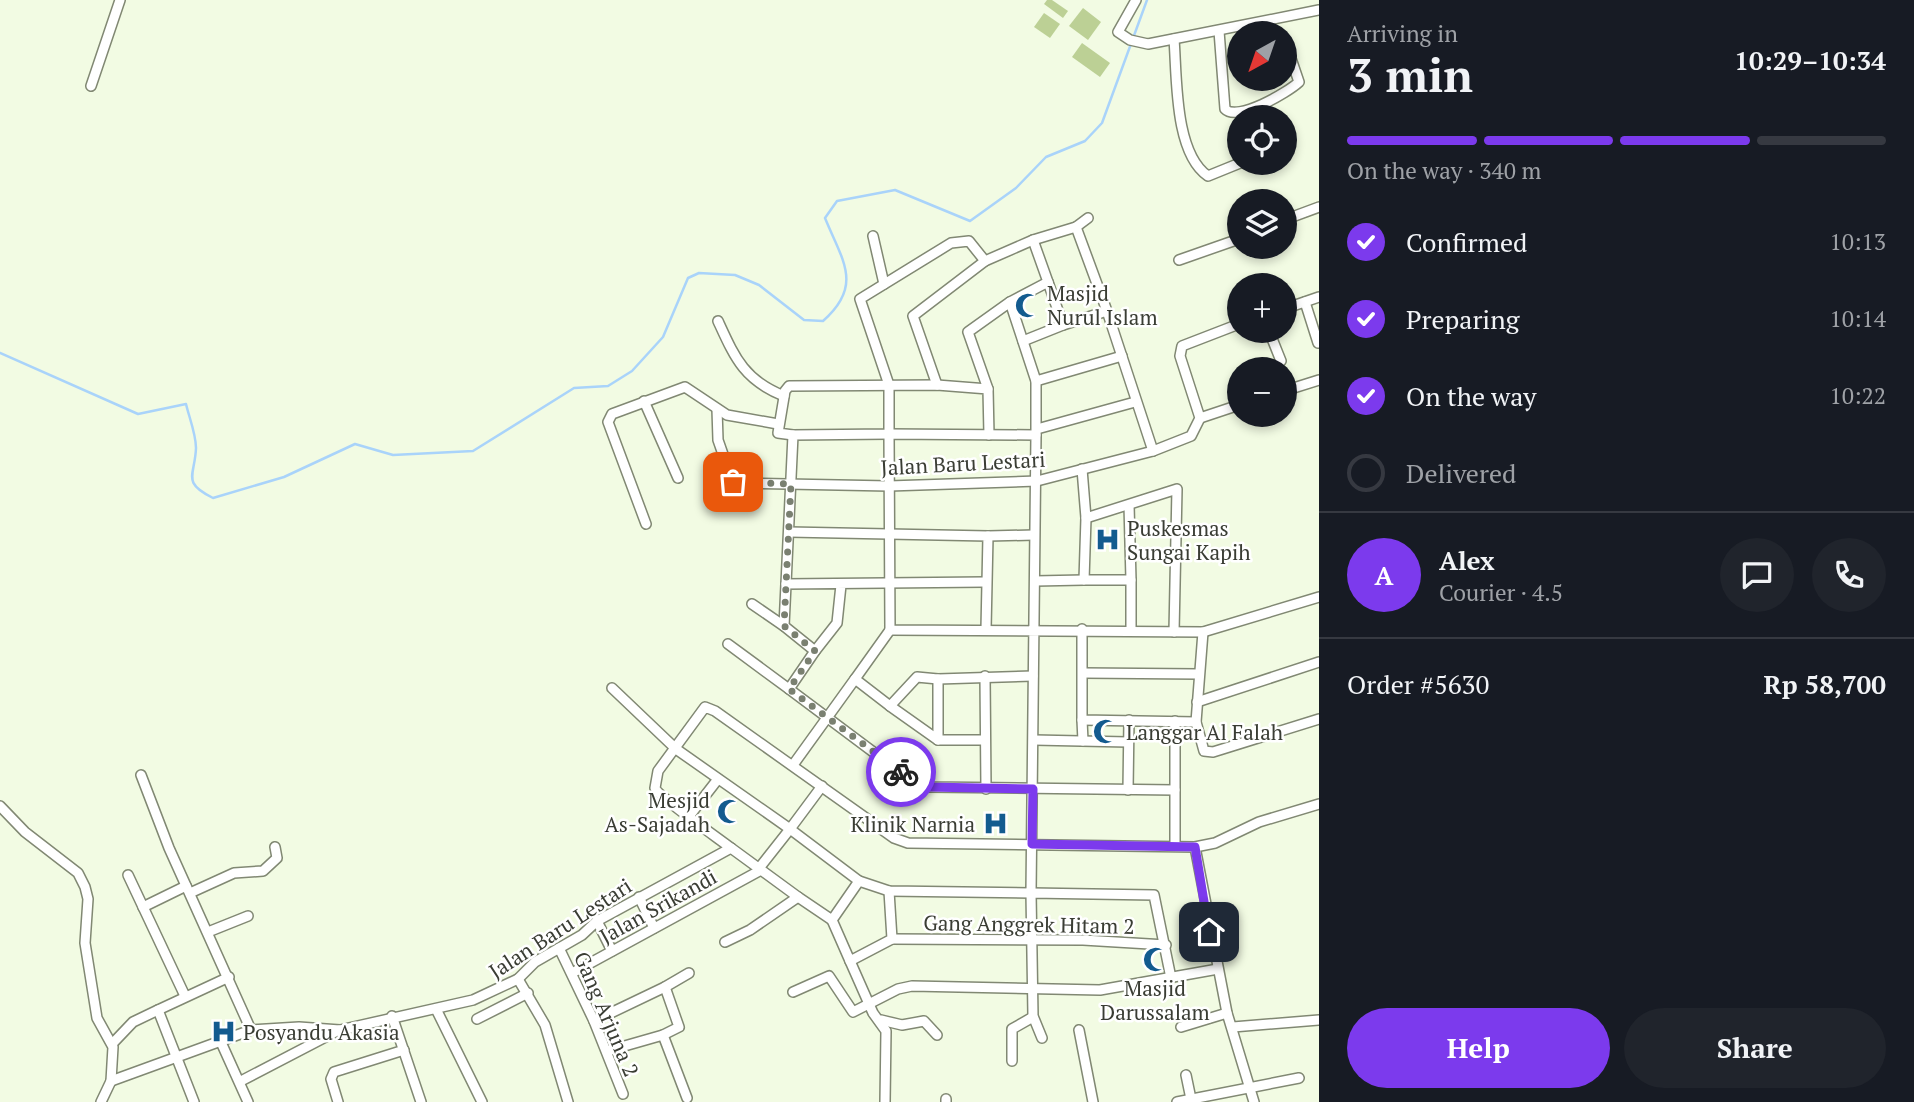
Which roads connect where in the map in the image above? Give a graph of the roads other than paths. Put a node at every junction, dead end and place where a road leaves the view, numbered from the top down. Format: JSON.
{"nodes":[{"id":1,"x":120,"y":0,"type":"edge"},
{"id":2,"x":1136,"y":0,"type":"edge"},
{"id":3,"x":1319,"y":10,"type":"edge"},
{"id":4,"x":1278,"y":20,"type":"joint"},
{"id":5,"x":1219,"y":31,"type":"junction"},
{"id":6,"x":1174,"y":39,"type":"junction"},
{"id":7,"x":91,"y":86,"type":"dead end"},
{"id":8,"x":1283,"y":91,"type":"edge"},
{"id":9,"x":1258,"y":105,"type":"edge"},
{"id":10,"x":1227,"y":112,"type":"edge"},
{"id":11,"x":1227,"y":168,"type":"edge"},
{"id":12,"x":1319,"y":207,"type":"edge"},
{"id":13,"x":1297,"y":215,"type":"edge"},
{"id":14,"x":1088,"y":218,"type":"dead end"},
{"id":15,"x":1076,"y":227,"type":"junction"},
{"id":16,"x":873,"y":236,"type":"dead end"},
{"id":17,"x":1033,"y":240,"type":"junction"},
{"id":18,"x":1227,"y":243,"type":"edge"},
{"id":19,"x":1179,"y":260,"type":"dead end"},
{"id":20,"x":985,"y":261,"type":"junction"},
{"id":21,"x":1048,"y":282,"type":"junction"},
{"id":22,"x":884,"y":284,"type":"junction"},
{"id":23,"x":1319,"y":297,"type":"edge"},
{"id":24,"x":1010,"y":302,"type":"junction"},
{"id":25,"x":1305,"y":302,"type":"junction"},
{"id":26,"x":1297,"y":305,"type":"edge"},
{"id":27,"x":1107,"y":311,"type":"junction"},
{"id":28,"x":718,"y":321,"type":"dead end"},
{"id":29,"x":1063,"y":325,"type":"junction"},
{"id":30,"x":1227,"y":329,"type":"edge"},
{"id":31,"x":1023,"y":341,"type":"junction"},
{"id":32,"x":1318,"y":343,"type":"edge"},
{"id":33,"x":1122,"y":356,"type":"junction"},
{"id":34,"x":1319,"y":380,"type":"edge"},
{"id":35,"x":1036,"y":381,"type":"junction"},
{"id":36,"x":889,"y":385,"type":"junction"},
{"id":37,"x":937,"y":385,"type":"junction"},
{"id":38,"x":1297,"y":387,"type":"edge"},
{"id":39,"x":988,"y":389,"type":"junction"},
{"id":40,"x":784,"y":396,"type":"junction"},
{"id":41,"x":644,"y":401,"type":"junction"},
{"id":42,"x":1135,"y":402,"type":"junction"},
{"id":43,"x":717,"y":409,"type":"junction"},
{"id":44,"x":1227,"y":409,"type":"edge"},
{"id":45,"x":1200,"y":418,"type":"junction"},
{"id":46,"x":778,"y":424,"type":"junction"},
{"id":47,"x":1037,"y":432,"type":"junction"},
{"id":48,"x":889,"y":434,"type":"junction"},
{"id":49,"x":793,"y":435,"type":"junction"},
{"id":50,"x":989,"y":435,"type":"junction"},
{"id":51,"x":1153,"y":451,"type":"junction"},
{"id":52,"x":1082,"y":469,"type":"junction"},
{"id":53,"x":678,"y":478,"type":"dead end"},
{"id":54,"x":1037,"y":481,"type":"junction"},
{"id":55,"x":791,"y":484,"type":"junction"},
{"id":56,"x":890,"y":486,"type":"junction"},
{"id":57,"x":1129,"y":505,"type":"junction"},
{"id":58,"x":1086,"y":517,"type":"junction"},
{"id":59,"x":646,"y":524,"type":"dead end"},
{"id":60,"x":789,"y":532,"type":"junction"},
{"id":61,"x":889,"y":535,"type":"junction"},
{"id":62,"x":988,"y":536,"type":"junction"},
{"id":63,"x":1034,"y":536,"type":"junction"},
{"id":64,"x":1084,"y":580,"type":"junction"},
{"id":65,"x":1131,"y":580,"type":"junction"},
{"id":66,"x":1035,"y":581,"type":"junction"},
{"id":67,"x":985,"y":582,"type":"junction"},
{"id":68,"x":786,"y":584,"type":"junction"},
{"id":69,"x":889,"y":584,"type":"junction"},
{"id":70,"x":841,"y":585,"type":"junction"},
{"id":71,"x":1319,"y":597,"type":"edge"},
{"id":72,"x":752,"y":604,"type":"dead end"},
{"id":73,"x":784,"y":626,"type":"junction"},
{"id":74,"x":986,"y":629,"type":"junction"},
{"id":75,"x":1035,"y":629,"type":"junction"},
{"id":76,"x":1082,"y":629,"type":"junction"},
{"id":77,"x":890,"y":630,"type":"junction"},
{"id":78,"x":1131,"y":630,"type":"junction"},
{"id":79,"x":1174,"y":632,"type":"junction"},
{"id":80,"x":1203,"y":632,"type":"junction"},
{"id":81,"x":728,"y":644,"type":"dead end"},
{"id":82,"x":815,"y":651,"type":"junction"},
{"id":83,"x":1319,"y":662,"type":"edge"},
{"id":84,"x":1083,"y":673,"type":"junction"},
{"id":85,"x":1198,"y":674,"type":"junction"},
{"id":86,"x":985,"y":676,"type":"junction"},
{"id":87,"x":1033,"y":677,"type":"junction"},
{"id":88,"x":855,"y":679,"type":"junction"},
{"id":89,"x":938,"y":679,"type":"junction"},
{"id":90,"x":612,"y":688,"type":"dead end"},
{"id":91,"x":789,"y":689,"type":"junction"},
{"id":92,"x":1197,"y":702,"type":"junction"},
{"id":93,"x":890,"y":706,"type":"junction"},
{"id":94,"x":826,"y":717,"type":"junction"},
{"id":95,"x":1319,"y":719,"type":"edge"},
{"id":96,"x":1082,"y":720,"type":"junction"},
{"id":97,"x":1129,"y":720,"type":"junction"},
{"id":98,"x":1175,"y":721,"type":"junction"},
{"id":99,"x":1196,"y":722,"type":"junction"},
{"id":100,"x":938,"y":740,"type":"junction"},
{"id":101,"x":985,"y":740,"type":"junction"},
{"id":102,"x":1034,"y":740,"type":"junction"},
{"id":103,"x":1083,"y":741,"type":"junction"},
{"id":104,"x":1128,"y":742,"type":"junction"},
{"id":105,"x":676,"y":749,"type":"junction"},
{"id":106,"x":793,"y":765,"type":"junction"},
{"id":107,"x":141,"y":775,"type":"dead end"},
{"id":108,"x":718,"y":779,"type":"junction"},
{"id":109,"x":822,"y":786,"type":"junction"},
{"id":110,"x":986,"y":789,"type":"junction"},
{"id":111,"x":1033,"y":789,"type":"junction"},
{"id":112,"x":1128,"y":790,"type":"junction"},
{"id":113,"x":1175,"y":790,"type":"junction"},
{"id":114,"x":1319,"y":804,"type":"edge"},
{"id":115,"x":0,"y":806,"type":"edge"},
{"id":116,"x":690,"y":815,"type":"junction"},
{"id":117,"x":790,"y":829,"type":"junction"},
{"id":118,"x":1032,"y":844,"type":"junction"},
{"id":119,"x":1175,"y":846,"type":"junction"},
{"id":120,"x":275,"y":847,"type":"dead end"},
{"id":121,"x":1195,"y":847,"type":"junction"},
{"id":122,"x":731,"y":848,"type":"junction"},
{"id":123,"x":761,"y":868,"type":"junction"},
{"id":124,"x":128,"y":875,"type":"dead end"},
{"id":125,"x":859,"y":881,"type":"junction"},
{"id":126,"x":188,"y":889,"type":"junction"},
{"id":127,"x":889,"y":891,"type":"junction"},
{"id":128,"x":1031,"y":893,"type":"junction"},
{"id":129,"x":639,"y":897,"type":"junction"},
{"id":130,"x":798,"y":897,"type":"junction"},
{"id":131,"x":143,"y":907,"type":"junction"},
{"id":132,"x":248,"y":916,"type":"dead end"},
{"id":133,"x":832,"y":920,"type":"junction"},
{"id":134,"x":597,"y":921,"type":"junction"},
{"id":135,"x":654,"y":928,"type":"junction"},
{"id":136,"x":208,"y":932,"type":"junction"},
{"id":137,"x":891,"y":939,"type":"junction"},
{"id":138,"x":1031,"y":940,"type":"junction"},
{"id":139,"x":725,"y":942,"type":"dead end"},
{"id":140,"x":1166,"y":945,"type":"junction"},
{"id":141,"x":559,"y":948,"type":"junction"},
{"id":142,"x":612,"y":951,"type":"junction"},
{"id":143,"x":850,"y":961,"type":"junction"},
{"id":144,"x":1218,"y":970,"type":"junction"},
{"id":145,"x":572,"y":973,"type":"junction"},
{"id":146,"x":689,"y":973,"type":"dead end"},
{"id":147,"x":229,"y":977,"type":"junction"},
{"id":148,"x":1171,"y":978,"type":"junction"},
{"id":149,"x":518,"y":979,"type":"junction"},
{"id":150,"x":665,"y":987,"type":"junction"},
{"id":151,"x":1032,"y":988,"type":"junction"},
{"id":152,"x":793,"y":992,"type":"dead end"},
{"id":153,"x":528,"y":993,"type":"junction"},
{"id":154,"x":185,"y":996,"type":"junction"},
{"id":155,"x":870,"y":1002,"type":"junction"},
{"id":156,"x":158,"y":1010,"type":"junction"},
{"id":157,"x":437,"y":1011,"type":"junction"},
{"id":158,"x":1227,"y":1013,"type":"junction"},
{"id":159,"x":392,"y":1016,"type":"junction"},
{"id":160,"x":1034,"y":1017,"type":"junction"},
{"id":161,"x":477,"y":1019,"type":"dead end"},
{"id":162,"x":880,"y":1020,"type":"junction"},
{"id":163,"x":1319,"y":1020,"type":"edge"},
{"id":164,"x":594,"y":1021,"type":"junction"},
{"id":165,"x":1181,"y":1027,"type":"dead end"},
{"id":166,"x":1233,"y":1027,"type":"junction"},
{"id":167,"x":251,"y":1030,"type":"junction"},
{"id":168,"x":340,"y":1030,"type":"junction"},
{"id":169,"x":1079,"y":1030,"type":"dead end"},
{"id":170,"x":663,"y":1035,"type":"junction"},
{"id":171,"x":937,"y":1035,"type":"dead end"},
{"id":172,"x":1042,"y":1038,"type":"dead end"},
{"id":173,"x":220,"y":1040,"type":"junction"},
{"id":174,"x":112,"y":1044,"type":"junction"},
{"id":175,"x":404,"y":1050,"type":"junction"},
{"id":176,"x":607,"y":1051,"type":"junction"},
{"id":177,"x":178,"y":1055,"type":"junction"},
{"id":178,"x":1012,"y":1061,"type":"dead end"},
{"id":179,"x":1186,"y":1075,"type":"dead end"},
{"id":180,"x":1299,"y":1078,"type":"dead end"},
{"id":181,"x":111,"y":1081,"type":"junction"},
{"id":182,"x":241,"y":1081,"type":"junction"},
{"id":183,"x":1250,"y":1088,"type":"junction"},
{"id":184,"x":623,"y":1094,"type":"dead end"},
{"id":185,"x":687,"y":1098,"type":"dead end"},
{"id":186,"x":1191,"y":1099,"type":"junction"},
{"id":187,"x":101,"y":1102,"type":"edge"},
{"id":188,"x":194,"y":1102,"type":"edge"},
{"id":189,"x":248,"y":1102,"type":"edge"},
{"id":190,"x":338,"y":1102,"type":"edge"},
{"id":191,"x":421,"y":1102,"type":"edge"},
{"id":192,"x":482,"y":1102,"type":"edge"},
{"id":193,"x":568,"y":1102,"type":"edge"},
{"id":194,"x":885,"y":1102,"type":"edge"},
{"id":195,"x":1093,"y":1102,"type":"edge"},
{"id":196,"x":1177,"y":1102,"type":"edge"},
{"id":197,"x":1254,"y":1102,"type":"edge"}],
"edges":[{"from":1,"to":7,"type":"street"},
{"from":2,"to":6,"type":"street"},
{"from":3,"to":4,"type":"street"},
{"from":4,"to":5,"type":"street"},
{"from":5,"to":6,"type":"street"},
{"from":5,"to":10,"type":"street"},
{"from":6,"to":11,"type":"street"},
{"from":8,"to":9,"type":"street"},
{"from":12,"to":13,"type":"street"},
{"from":14,"to":15,"type":"street"},
{"from":15,"to":17,"type":"street"},
{"from":15,"to":27,"type":"street"},
{"from":16,"to":22,"type":"street"},
{"from":17,"to":20,"type":"street"},
{"from":17,"to":21,"type":"street"},
{"from":18,"to":19,"type":"street"},
{"from":20,"to":22,"type":"street"},
{"from":20,"to":37,"type":"street"},
{"from":21,"to":24,"type":"street"},
{"from":21,"to":29,"type":"street"},
{"from":22,"to":36,"type":"street"},
{"from":23,"to":25,"type":"street"},
{"from":24,"to":31,"type":"street"},
{"from":24,"to":39,"type":"street"},
{"from":25,"to":26,"type":"street"},
{"from":25,"to":32,"type":"street"},
{"from":27,"to":29,"type":"street"},
{"from":27,"to":33,"type":"street"},
{"from":28,"to":40,"type":"street"},
{"from":29,"to":31,"type":"street"},
{"from":30,"to":45,"type":"street"},
{"from":31,"to":35,"type":"street"},
{"from":33,"to":35,"type":"street"},
{"from":33,"to":42,"type":"street"},
{"from":34,"to":38,"type":"street"},
{"from":35,"to":47,"type":"street"},
{"from":36,"to":37,"type":"street"},
{"from":36,"to":40,"type":"street"},
{"from":36,"to":48,"type":"street"},
{"from":37,"to":39,"type":"street"},
{"from":39,"to":50,"type":"street"},
{"from":40,"to":46,"type":"street"},
{"from":41,"to":43,"type":"street"},
{"from":41,"to":53,"type":"street"},
{"from":41,"to":59,"type":"street"},
{"from":42,"to":47,"type":"street"},
{"from":42,"to":51,"type":"street"},
{"from":43,"to":46,"type":"street"},
{"from":43,"to":55,"type":"street","name":"Jalan Baru Lestari"},
{"from":44,"to":45,"type":"street"},
{"from":45,"to":51,"type":"street","name":"Jalan Baru Lestari"},
{"from":46,"to":49,"type":"street"},
{"from":47,"to":50,"type":"street"},
{"from":47,"to":54,"type":"street"},
{"from":48,"to":49,"type":"street"},
{"from":48,"to":50,"type":"street"},
{"from":48,"to":56,"type":"street"},
{"from":49,"to":55,"type":"street"},
{"from":51,"to":52,"type":"street","name":"Jalan Baru Lestari"},
{"from":52,"to":54,"type":"street","name":"Jalan Baru Lestari"},
{"from":52,"to":58,"type":"street"},
{"from":54,"to":56,"type":"street","name":"Jalan Baru Lestari"},
{"from":54,"to":63,"type":"street"},
{"from":55,"to":56,"type":"street","name":"Jalan Baru Lestari"},
{"from":55,"to":60,"type":"street"},
{"from":56,"to":61,"type":"street"},
{"from":57,"to":58,"type":"street"},
{"from":57,"to":65,"type":"street"},
{"from":57,"to":79,"type":"street"},
{"from":58,"to":64,"type":"street"},
{"from":60,"to":61,"type":"street"},
{"from":60,"to":68,"type":"street"},
{"from":61,"to":62,"type":"street"},
{"from":61,"to":69,"type":"street"},
{"from":62,"to":63,"type":"street"},
{"from":62,"to":67,"type":"street"},
{"from":63,"to":66,"type":"street"},
{"from":64,"to":65,"type":"street"},
{"from":64,"to":66,"type":"street"},
{"from":65,"to":78,"type":"street"},
{"from":66,"to":75,"type":"street"},
{"from":67,"to":69,"type":"street"},
{"from":67,"to":74,"type":"street"},
{"from":68,"to":70,"type":"street"},
{"from":68,"to":73,"type":"street"},
{"from":69,"to":70,"type":"street"},
{"from":69,"to":77,"type":"street"},
{"from":70,"to":82,"type":"street"},
{"from":71,"to":80,"type":"street"},
{"from":72,"to":73,"type":"street"},
{"from":73,"to":82,"type":"street"},
{"from":74,"to":75,"type":"street"},
{"from":74,"to":77,"type":"street"},
{"from":75,"to":76,"type":"street"},
{"from":75,"to":87,"type":"street"},
{"from":76,"to":78,"type":"street"},
{"from":76,"to":84,"type":"street"},
{"from":77,"to":88,"type":"street"},
{"from":78,"to":79,"type":"street"},
{"from":79,"to":80,"type":"street"},
{"from":80,"to":85,"type":"street"},
{"from":81,"to":91,"type":"street"},
{"from":82,"to":91,"type":"street"},
{"from":83,"to":92,"type":"street"},
{"from":84,"to":85,"type":"street"},
{"from":84,"to":96,"type":"street"},
{"from":85,"to":92,"type":"street"},
{"from":86,"to":87,"type":"street"},
{"from":86,"to":89,"type":"street"},
{"from":86,"to":101,"type":"street"},
{"from":87,"to":102,"type":"street"},
{"from":88,"to":93,"type":"street"},
{"from":88,"to":94,"type":"street"},
{"from":89,"to":93,"type":"street"},
{"from":89,"to":100,"type":"street"},
{"from":90,"to":105,"type":"street"},
{"from":91,"to":94,"type":"street"},
{"from":92,"to":99,"type":"street"},
{"from":93,"to":100,"type":"street"},
{"from":94,"to":106,"type":"street"},
{"from":94,"to":110,"type":"street"},
{"from":95,"to":99,"type":"street"},
{"from":96,"to":97,"type":"street"},
{"from":96,"to":103,"type":"street"},
{"from":97,"to":98,"type":"street"},
{"from":97,"to":104,"type":"street"},
{"from":98,"to":99,"type":"street"},
{"from":98,"to":113,"type":"street"},
{"from":100,"to":101,"type":"street"},
{"from":101,"to":110,"type":"street"},
{"from":102,"to":103,"type":"street"},
{"from":102,"to":111,"type":"street"},
{"from":103,"to":104,"type":"street"},
{"from":104,"to":112,"type":"street"},
{"from":105,"to":106,"type":"street"},
{"from":105,"to":108,"type":"street"},
{"from":105,"to":116,"type":"street"},
{"from":106,"to":109,"type":"street"},
{"from":107,"to":126,"type":"street"},
{"from":108,"to":116,"type":"street"},
{"from":108,"to":117,"type":"street"},
{"from":109,"to":117,"type":"street"},
{"from":109,"to":118,"type":"street"},
{"from":110,"to":111,"type":"street"},
{"from":111,"to":112,"type":"street"},
{"from":111,"to":118,"type":"street"},
{"from":112,"to":113,"type":"street"},
{"from":113,"to":119,"type":"street"},
{"from":114,"to":121,"type":"street"},
{"from":115,"to":174,"type":"street"},
{"from":116,"to":122,"type":"street"},
{"from":117,"to":123,"type":"street"},
{"from":117,"to":125,"type":"street"},
{"from":118,"to":119,"type":"street"},
{"from":118,"to":128,"type":"street"},
{"from":119,"to":121,"type":"street"},
{"from":120,"to":126,"type":"street"},
{"from":121,"to":144,"type":"street"},
{"from":122,"to":123,"type":"street"},
{"from":122,"to":129,"type":"street","name":"Jalan Baru Lestari"},
{"from":123,"to":130,"type":"street"},
{"from":123,"to":135,"type":"street","name":"Jalan Srikandi"},
{"from":124,"to":131,"type":"street"},
{"from":125,"to":127,"type":"street"},
{"from":125,"to":133,"type":"street"},
{"from":126,"to":131,"type":"street"},
{"from":126,"to":136,"type":"street"},
{"from":127,"to":128,"type":"street"},
{"from":127,"to":137,"type":"street"},
{"from":128,"to":138,"type":"street"},
{"from":128,"to":140,"type":"street"},
{"from":129,"to":134,"type":"street","name":"Jalan Baru Lestari"},
{"from":129,"to":135,"type":"street"},
{"from":130,"to":133,"type":"street"},
{"from":130,"to":139,"type":"street"},
{"from":131,"to":154,"type":"street"},
{"from":132,"to":136,"type":"street"},
{"from":133,"to":143,"type":"street"},
{"from":134,"to":141,"type":"street","name":"Jalan Baru Lestari"},
{"from":134,"to":142,"type":"street"},
{"from":135,"to":142,"type":"street","name":"Jalan Srikandi"},
{"from":136,"to":147,"type":"street"},
{"from":137,"to":138,"type":"street","name":"Gang Anggrek Hitam 2"},
{"from":137,"to":143,"type":"street"},
{"from":138,"to":140,"type":"street","name":"Gang Anggrek Hitam 2"},
{"from":138,"to":151,"type":"street"},
{"from":140,"to":148,"type":"street"},
{"from":141,"to":145,"type":"street","name":"Gang Arjuna 2"},
{"from":141,"to":149,"type":"street","name":"Jalan Baru Lestari"},
{"from":142,"to":145,"type":"street","name":"Jalan Srikandi"},
{"from":143,"to":155,"type":"street"},
{"from":144,"to":148,"type":"street"},
{"from":144,"to":158,"type":"street"},
{"from":145,"to":164,"type":"street","name":"Gang Arjuna 2"},
{"from":146,"to":150,"type":"street"},
{"from":147,"to":154,"type":"street"},
{"from":147,"to":167,"type":"street"},
{"from":148,"to":151,"type":"street"},
{"from":149,"to":153,"type":"street"},
{"from":149,"to":157,"type":"street","name":"Jalan Baru Lestari"},
{"from":150,"to":164,"type":"street"},
{"from":150,"to":170,"type":"street"},
{"from":151,"to":155,"type":"street"},
{"from":151,"to":160,"type":"street"},
{"from":152,"to":155,"type":"street"},
{"from":153,"to":161,"type":"street"},
{"from":153,"to":193,"type":"street"},
{"from":154,"to":156,"type":"street"},
{"from":155,"to":162,"type":"street"},
{"from":156,"to":174,"type":"street"},
{"from":156,"to":177,"type":"street"},
{"from":157,"to":159,"type":"street","name":"Jalan Baru Lestari"},
{"from":157,"to":192,"type":"street"},
{"from":158,"to":165,"type":"street"},
{"from":158,"to":166,"type":"street"},
{"from":159,"to":168,"type":"street","name":"Jalan Baru Lestari"},
{"from":159,"to":175,"type":"street"},
{"from":160,"to":172,"type":"street"},
{"from":160,"to":178,"type":"street"},
{"from":162,"to":171,"type":"street"},
{"from":162,"to":194,"type":"street"},
{"from":163,"to":166,"type":"street"},
{"from":164,"to":176,"type":"street","name":"Gang Arjuna 2"},
{"from":166,"to":183,"type":"street"},
{"from":167,"to":168,"type":"street","name":"Jalan Baru Lestari"},
{"from":167,"to":173,"type":"street","name":"Jalan Baru Lestari"},
{"from":168,"to":182,"type":"street"},
{"from":169,"to":195,"type":"street"},
{"from":170,"to":176,"type":"street"},
{"from":170,"to":185,"type":"street"},
{"from":173,"to":177,"type":"street","name":"Jalan Baru Lestari"},
{"from":173,"to":182,"type":"street"},
{"from":174,"to":181,"type":"street"},
{"from":175,"to":190,"type":"street"},
{"from":175,"to":191,"type":"street"},
{"from":176,"to":184,"type":"street","name":"Gang Arjuna 2"},
{"from":177,"to":181,"type":"street","name":"Jalan Baru Lestari"},
{"from":177,"to":188,"type":"street"},
{"from":179,"to":186,"type":"street"},
{"from":180,"to":183,"type":"street"},
{"from":181,"to":187,"type":"street"},
{"from":182,"to":189,"type":"street"},
{"from":183,"to":186,"type":"street"},
{"from":183,"to":197,"type":"street"},
{"from":186,"to":196,"type":"street"}]}
